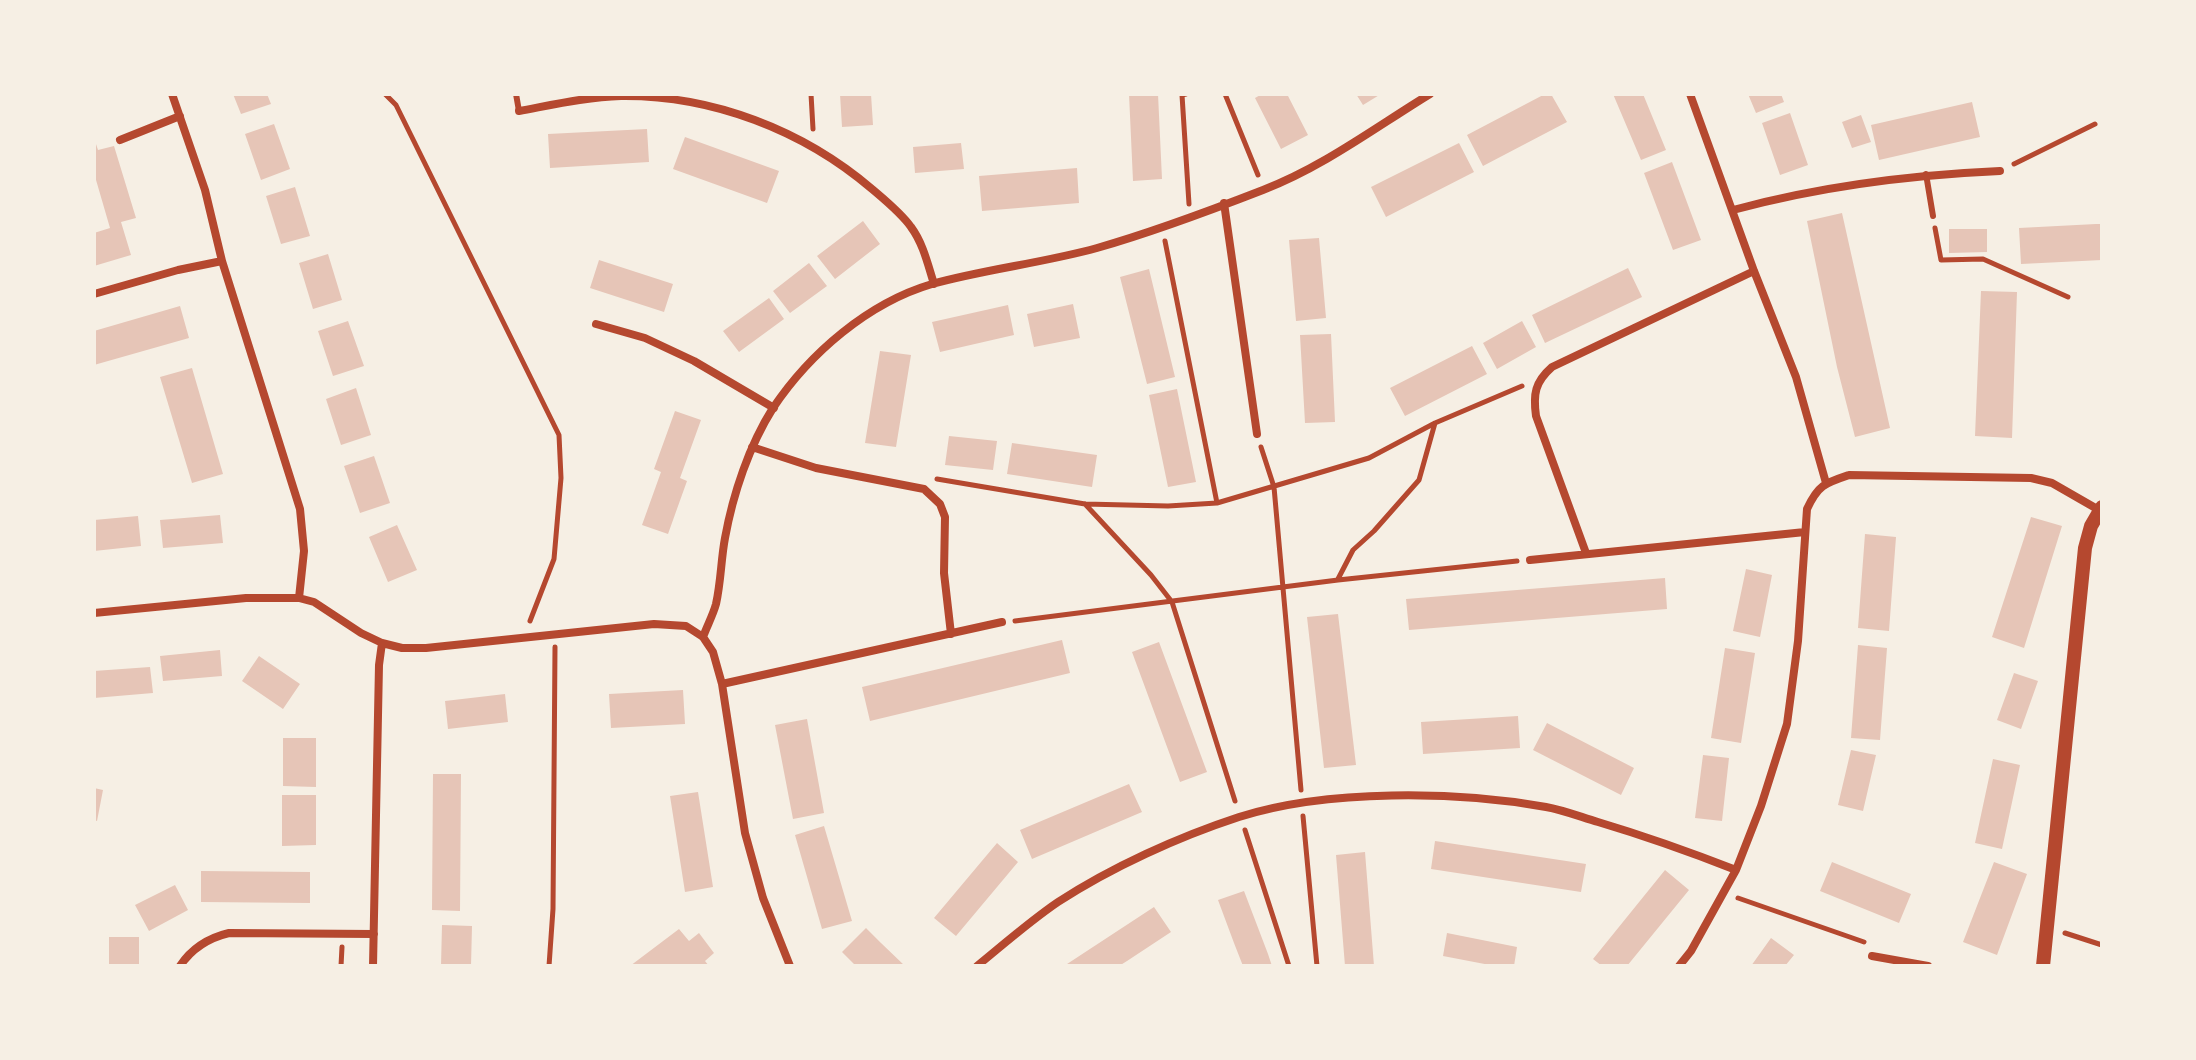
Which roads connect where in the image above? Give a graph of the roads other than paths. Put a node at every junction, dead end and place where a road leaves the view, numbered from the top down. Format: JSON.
{"nodes":[{"id":1,"x":172,"y":94,"type":"edge"},
{"id":2,"x":516,"y":94,"type":"edge"},
{"id":3,"x":1430,"y":94,"type":"edge"},
{"id":4,"x":1690,"y":94,"type":"edge"},
{"id":5,"x":519,"y":111,"type":"joint"},
{"id":6,"x":180,"y":116,"type":"junction"},
{"id":7,"x":120,"y":140,"type":"dead end"},
{"id":8,"x":2000,"y":171,"type":"road end"},
{"id":9,"x":1926,"y":174,"type":"junction"},
{"id":10,"x":1224,"y":203,"type":"junction"},
{"id":11,"x":1733,"y":210,"type":"junction"},
{"id":12,"x":1933,"y":216,"type":"road end"},
{"id":13,"x":222,"y":261,"type":"junction"},
{"id":14,"x":1754,"y":271,"type":"junction"},
{"id":15,"x":934,"y":284,"type":"junction"},
{"id":16,"x":94,"y":294,"type":"edge"},
{"id":17,"x":596,"y":324,"type":"dead end"},
{"id":18,"x":774,"y":408,"type":"junction"},
{"id":19,"x":1257,"y":434,"type":"road end"},
{"id":20,"x":752,"y":447,"type":"junction"},
{"id":21,"x":1826,"y":483,"type":"junction"},
{"id":22,"x":2100,"y":508,"type":"edge"},
{"id":23,"x":1805,"y":532,"type":"junction"},
{"id":24,"x":1586,"y":553,"type":"junction"},
{"id":25,"x":1530,"y":560,"type":"road end"},
{"id":26,"x":299,"y":598,"type":"junction"},
{"id":27,"x":94,"y":613,"type":"edge"},
{"id":28,"x":1002,"y":622,"type":"road end"},
{"id":29,"x":951,"y":634,"type":"junction"},
{"id":30,"x":703,"y":637,"type":"junction"},
{"id":31,"x":382,"y":643,"type":"junction"},
{"id":32,"x":722,"y":684,"type":"junction"},
{"id":33,"x":1736,"y":870,"type":"junction"},
{"id":34,"x":374,"y":934,"type":"junction"},
{"id":35,"x":1872,"y":956,"type":"road end"},
{"id":36,"x":180,"y":966,"type":"edge"},
{"id":37,"x":373,"y":966,"type":"edge"},
{"id":38,"x":790,"y":966,"type":"edge"},
{"id":39,"x":977,"y":966,"type":"edge"},
{"id":40,"x":1679,"y":966,"type":"edge"},
{"id":41,"x":1928,"y":966,"type":"edge"},
{"id":42,"x":2043,"y":966,"type":"edge"}],
"edges":[{"from":1,"to":6,"type":"street"},
{"from":2,"to":5,"type":"lane"},
{"from":3,"to":10,"type":"street"},
{"from":4,"to":11,"type":"street"},
{"from":5,"to":15,"type":"street"},
{"from":6,"to":7,"type":"street"},
{"from":6,"to":13,"type":"street"},
{"from":8,"to":9,"type":"street"},
{"from":9,"to":11,"type":"street"},
{"from":9,"to":12,"type":"lane"},
{"from":10,"to":15,"type":"street"},
{"from":10,"to":19,"type":"street"},
{"from":11,"to":14,"type":"street"},
{"from":13,"to":16,"type":"street"},
{"from":13,"to":26,"type":"street"},
{"from":14,"to":21,"type":"street"},
{"from":14,"to":24,"type":"street"},
{"from":15,"to":18,"type":"street"},
{"from":17,"to":18,"type":"street"},
{"from":18,"to":20,"type":"street"},
{"from":20,"to":29,"type":"street"},
{"from":20,"to":30,"type":"street"},
{"from":21,"to":22,"type":"street"},
{"from":21,"to":23,"type":"street"},
{"from":22,"to":42,"type":"street"},
{"from":23,"to":24,"type":"street"},
{"from":23,"to":33,"type":"street"},
{"from":24,"to":25,"type":"street"},
{"from":26,"to":27,"type":"street"},
{"from":26,"to":31,"type":"street"},
{"from":28,"to":29,"type":"street"},
{"from":29,"to":32,"type":"street"},
{"from":30,"to":31,"type":"street"},
{"from":30,"to":32,"type":"street"},
{"from":31,"to":34,"type":"street"},
{"from":32,"to":38,"type":"street"},
{"from":33,"to":39,"type":"street"},
{"from":33,"to":40,"type":"street"},
{"from":34,"to":36,"type":"street"},
{"from":34,"to":37,"type":"street"},
{"from":35,"to":41,"type":"street"}]}
